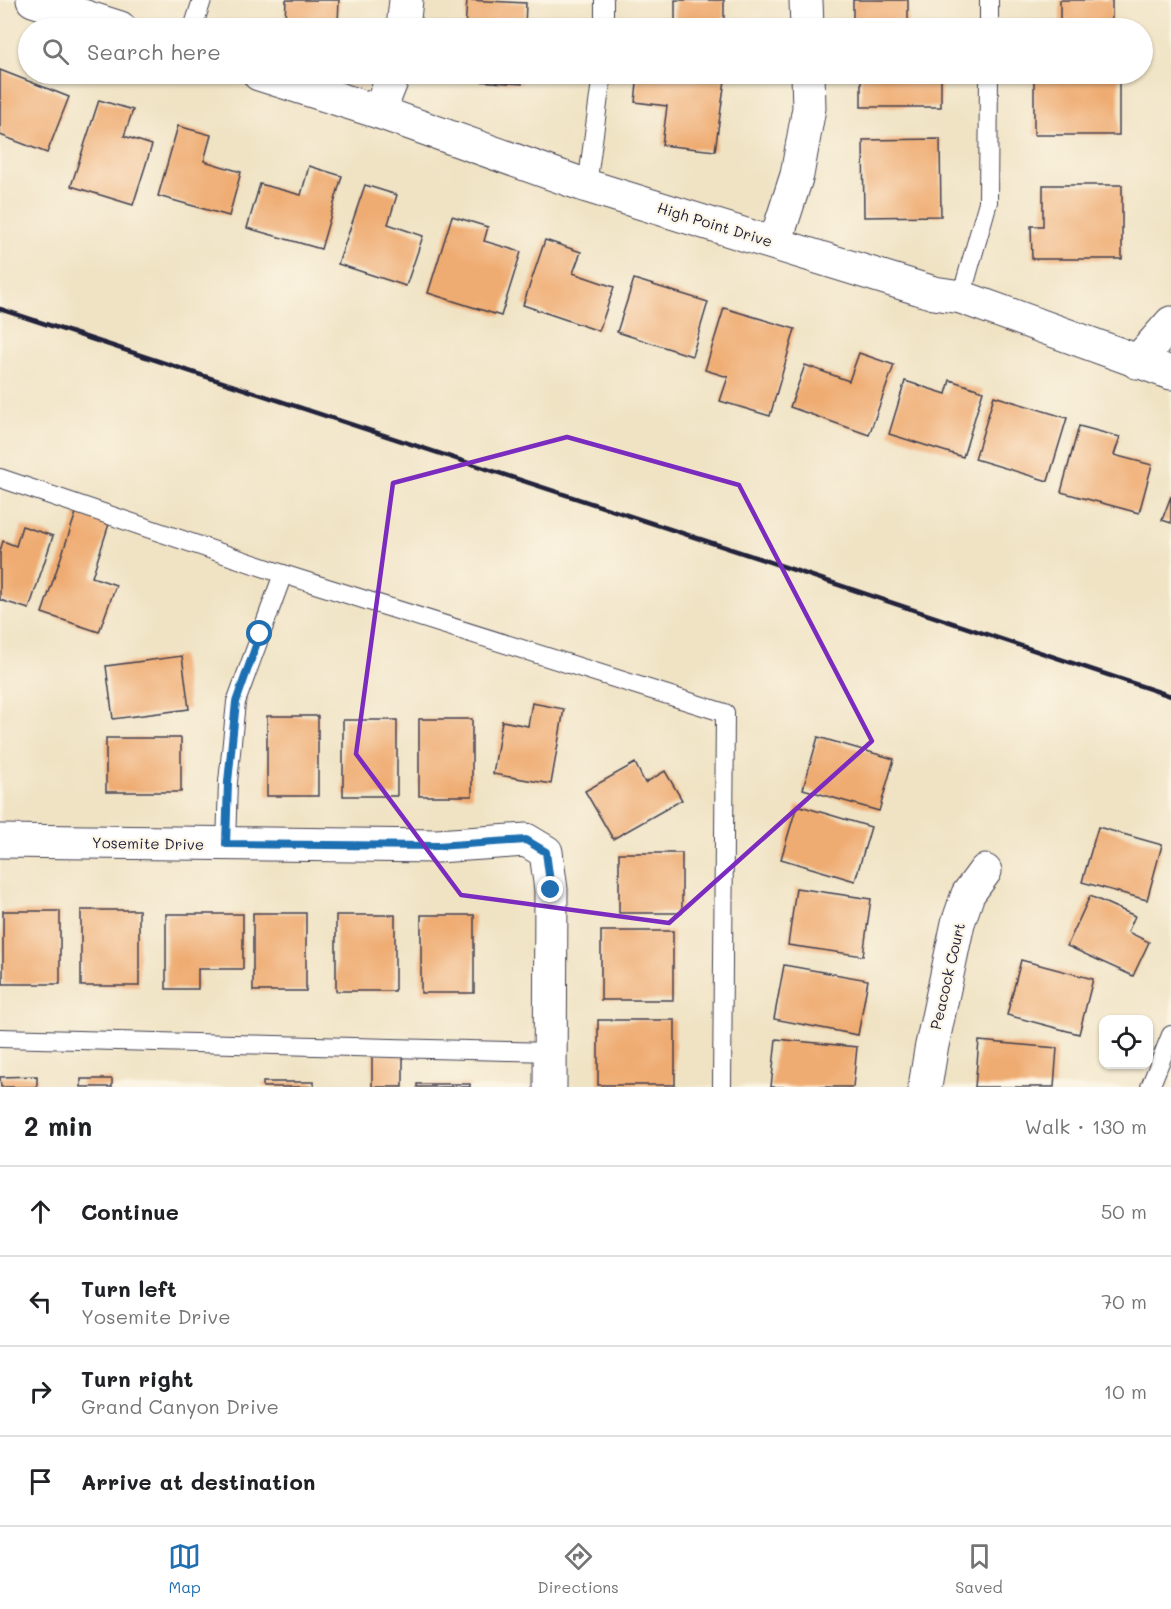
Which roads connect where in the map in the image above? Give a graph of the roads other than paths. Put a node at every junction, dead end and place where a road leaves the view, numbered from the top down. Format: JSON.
{"nodes":[{"id":1,"x":33,"y":0,"type":"edge"},
{"id":2,"x":202,"y":0,"type":"edge"},
{"id":3,"x":406,"y":0,"type":"edge"},
{"id":4,"x":604,"y":0,"type":"edge"},
{"id":5,"x":806,"y":0,"type":"edge"},
{"id":6,"x":989,"y":0,"type":"edge"},
{"id":7,"x":89,"y":18,"type":"edge"},
{"id":8,"x":196,"y":18,"type":"edge"},
{"id":9,"x":404,"y":18,"type":"edge"},
{"id":10,"x":604,"y":18,"type":"edge"},
{"id":11,"x":807,"y":18,"type":"edge"},
{"id":12,"x":989,"y":18,"type":"edge"},
{"id":13,"x":291,"y":84,"type":"edge"},
{"id":14,"x":390,"y":84,"type":"edge"},
{"id":15,"x":601,"y":84,"type":"edge"},
{"id":16,"x":808,"y":84,"type":"edge"},
{"id":17,"x":988,"y":84,"type":"edge"},
{"id":18,"x":379,"y":112,"type":"junction"},
{"id":19,"x":587,"y":186,"type":"junction"},
{"id":20,"x":775,"y":243,"type":"junction"},
{"id":21,"x":961,"y":297,"type":"junction"},
{"id":22,"x":1171,"y":322,"type":"edge"},
{"id":23,"x":1137,"y":362,"type":"junction"},
{"id":24,"x":1171,"y":373,"type":"edge"},
{"id":25,"x":0,"y":478,"type":"edge"},
{"id":26,"x":283,"y":574,"type":"junction"},
{"id":27,"x":0,"y":841,"type":"edge"},
{"id":28,"x":226,"y":844,"type":"junction"},
{"id":29,"x":985,"y":871,"type":"dead end"},
{"id":30,"x":1171,"y":1035,"type":"edge"},
{"id":31,"x":0,"y":1038,"type":"edge"},
{"id":32,"x":551,"y":1052,"type":"junction"},
{"id":33,"x":550,"y":1087,"type":"edge"},
{"id":34,"x":722,"y":1087,"type":"edge"},
{"id":35,"x":926,"y":1087,"type":"edge"},
{"id":36,"x":1150,"y":1087,"type":"edge"}],
"edges":[{"from":1,"to":7,"type":"street"},
{"from":2,"to":8,"type":"lane"},
{"from":3,"to":9,"type":"street"},
{"from":4,"to":10,"type":"lane"},
{"from":5,"to":11,"type":"street"},
{"from":6,"to":12,"type":"lane"},
{"from":13,"to":18,"type":"street","name":"High Point Drive"},
{"from":14,"to":18,"type":"street"},
{"from":15,"to":19,"type":"lane"},
{"from":16,"to":20,"type":"street"},
{"from":17,"to":21,"type":"lane"},
{"from":18,"to":19,"type":"street","name":"High Point Drive"},
{"from":19,"to":20,"type":"street","name":"High Point Drive"},
{"from":20,"to":21,"type":"street","name":"High Point Drive"},
{"from":21,"to":23,"type":"street","name":"High Point Drive"},
{"from":22,"to":23,"type":"street"},
{"from":23,"to":24,"type":"street","name":"High Point Drive"},
{"from":25,"to":26,"type":"lane"},
{"from":26,"to":28,"type":"lane"},
{"from":26,"to":34,"type":"lane"},
{"from":27,"to":28,"type":"street","name":"Yosemite Drive"},
{"from":28,"to":32,"type":"street","name":"Yosemite Drive"},
{"from":29,"to":35,"type":"street","name":"Peacock Court"},
{"from":30,"to":36,"type":"lane"},
{"from":31,"to":32,"type":"lane"},
{"from":32,"to":33,"type":"street"}]}
